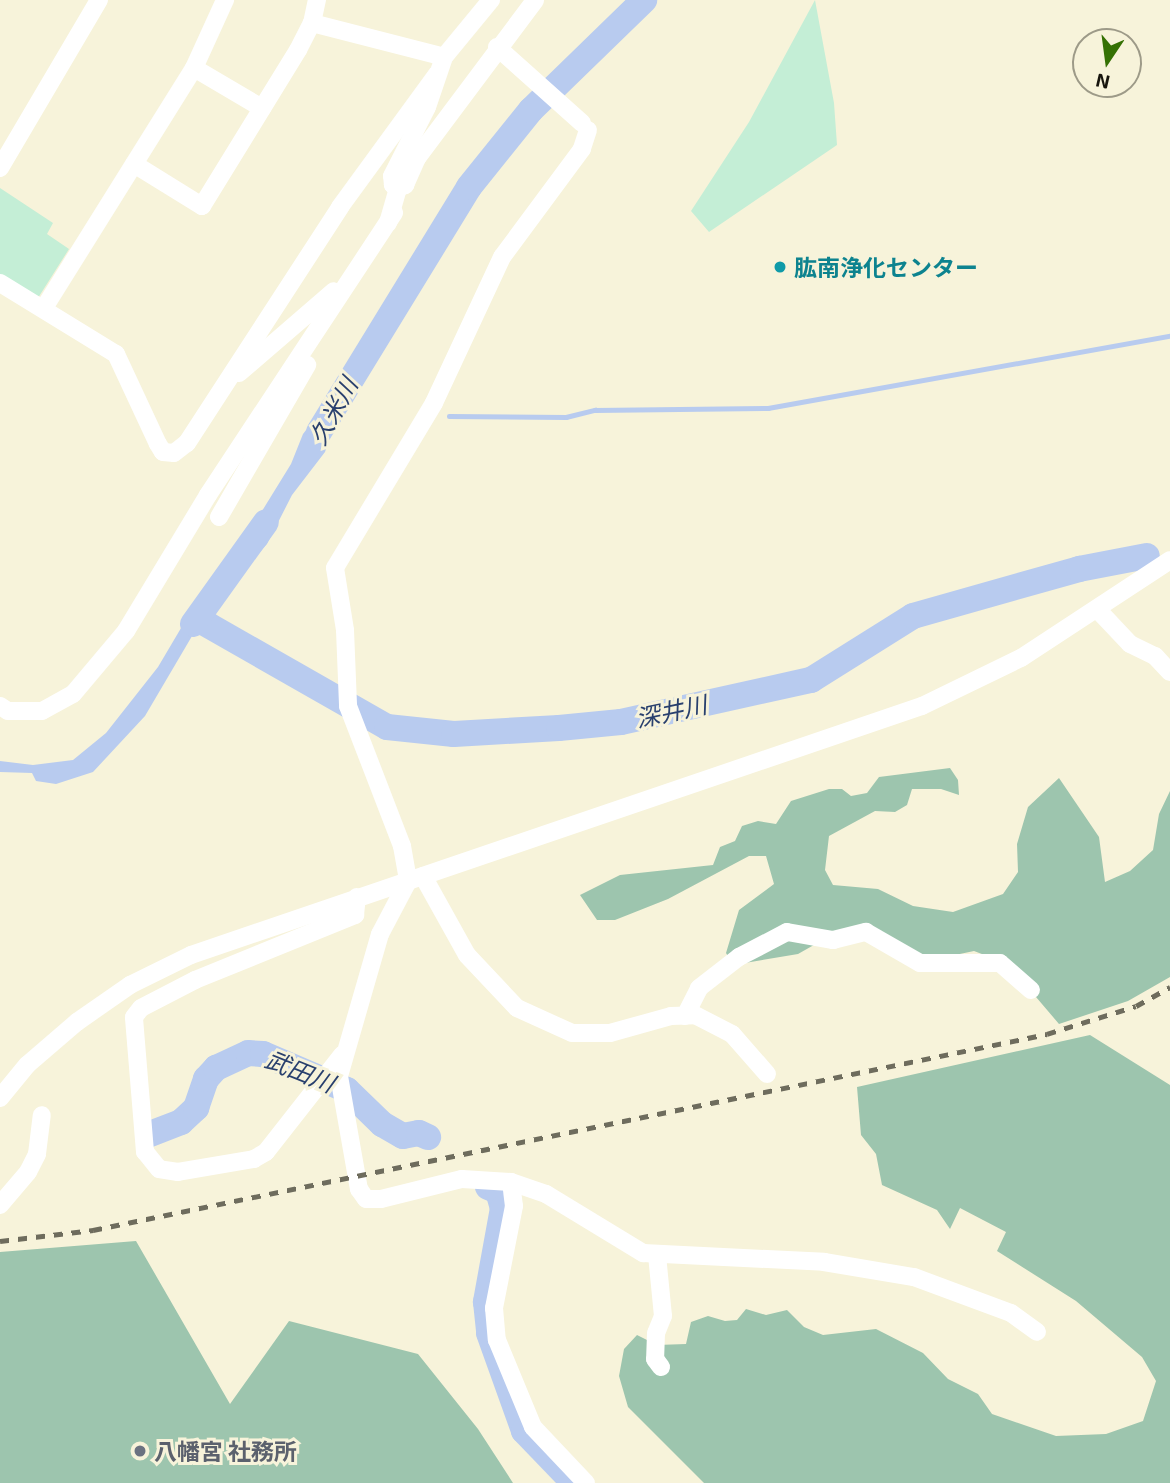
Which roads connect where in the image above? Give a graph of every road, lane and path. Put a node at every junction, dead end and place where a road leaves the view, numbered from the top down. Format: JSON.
{"nodes":[{"id":1,"x":99,"y":0,"type":"edge"},
{"id":2,"x":225,"y":0,"type":"edge"},
{"id":3,"x":317,"y":0,"type":"edge"},
{"id":4,"x":491,"y":0,"type":"edge"},
{"id":5,"x":535,"y":0,"type":"edge"},
{"id":6,"x":313,"y":23,"type":"junction"},
{"id":7,"x":503,"y":52,"type":"junction"},
{"id":8,"x":440,"y":65,"type":"junction"},
{"id":9,"x":194,"y":68,"type":"junction"},
{"id":10,"x":262,"y":108,"type":"junction"},
{"id":11,"x":134,"y":164,"type":"junction"},
{"id":12,"x":0,"y":168,"type":"edge"},
{"id":13,"x":398,"y":188,"type":"junction"},
{"id":14,"x":394,"y":213,"type":"junction"},
{"id":15,"x":355,"y":272,"type":"junction"},
{"id":16,"x":0,"y":283,"type":"edge"},
{"id":17,"x":44,"y":308,"type":"junction"},
{"id":18,"x":221,"y":390,"type":"junction"},
{"id":19,"x":219,"y":517,"type":"dead end"},
{"id":20,"x":1170,"y":560,"type":"edge"},
{"id":21,"x":1097,"y":609,"type":"junction"},
{"id":22,"x":1170,"y":672,"type":"edge"},
{"id":23,"x":0,"y":706,"type":"edge"},
{"id":24,"x":415,"y":879,"type":"junction"},
{"id":25,"x":357,"y":897,"type":"junction"},
{"id":26,"x":1031,"y":990,"type":"dead end"},
{"id":27,"x":685,"y":1016,"type":"junction"},
{"id":28,"x":342,"y":1055,"type":"junction"},
{"id":29,"x":767,"y":1074,"type":"dead end"},
{"id":30,"x":0,"y":1098,"type":"edge"},
{"id":31,"x":42,"y":1115,"type":"dead end"},
{"id":32,"x":511,"y":1182,"type":"junction"},
{"id":33,"x":0,"y":1205,"type":"edge"},
{"id":34,"x":657,"y":1255,"type":"junction"},
{"id":35,"x":1037,"y":1332,"type":"dead end"},
{"id":36,"x":661,"y":1367,"type":"dead end"},
{"id":37,"x":586,"y":1483,"type":"edge"}],
"edges":[{"from":1,"to":12,"type":"street"},
{"from":2,"to":9,"type":"street"},
{"from":3,"to":6,"type":"street"},
{"from":4,"to":8,"type":"street"},
{"from":5,"to":7,"type":"street"},
{"from":6,"to":8,"type":"street"},
{"from":6,"to":10,"type":"street"},
{"from":7,"to":13,"type":"street"},
{"from":7,"to":24,"type":"street"},
{"from":8,"to":13,"type":"street"},
{"from":8,"to":18,"type":"street"},
{"from":9,"to":10,"type":"street"},
{"from":9,"to":11,"type":"street"},
{"from":10,"to":11,"type":"street"},
{"from":11,"to":17,"type":"street"},
{"from":13,"to":14,"type":"street"},
{"from":14,"to":15,"type":"street"},
{"from":14,"to":19,"type":"street"},
{"from":15,"to":18,"type":"street"},
{"from":15,"to":23,"type":"street"},
{"from":16,"to":17,"type":"street"},
{"from":17,"to":18,"type":"street"},
{"from":20,"to":21,"type":"street"},
{"from":21,"to":22,"type":"street"},
{"from":21,"to":24,"type":"street"},
{"from":24,"to":25,"type":"street"},
{"from":24,"to":27,"type":"street"},
{"from":24,"to":28,"type":"street"},
{"from":25,"to":28,"type":"street"},
{"from":25,"to":30,"type":"street"},
{"from":26,"to":27,"type":"street"},
{"from":27,"to":29,"type":"street"},
{"from":28,"to":32,"type":"street"},
{"from":31,"to":33,"type":"street"},
{"from":32,"to":34,"type":"street"},
{"from":32,"to":37,"type":"street"},
{"from":34,"to":35,"type":"street"},
{"from":34,"to":36,"type":"street"}]}
